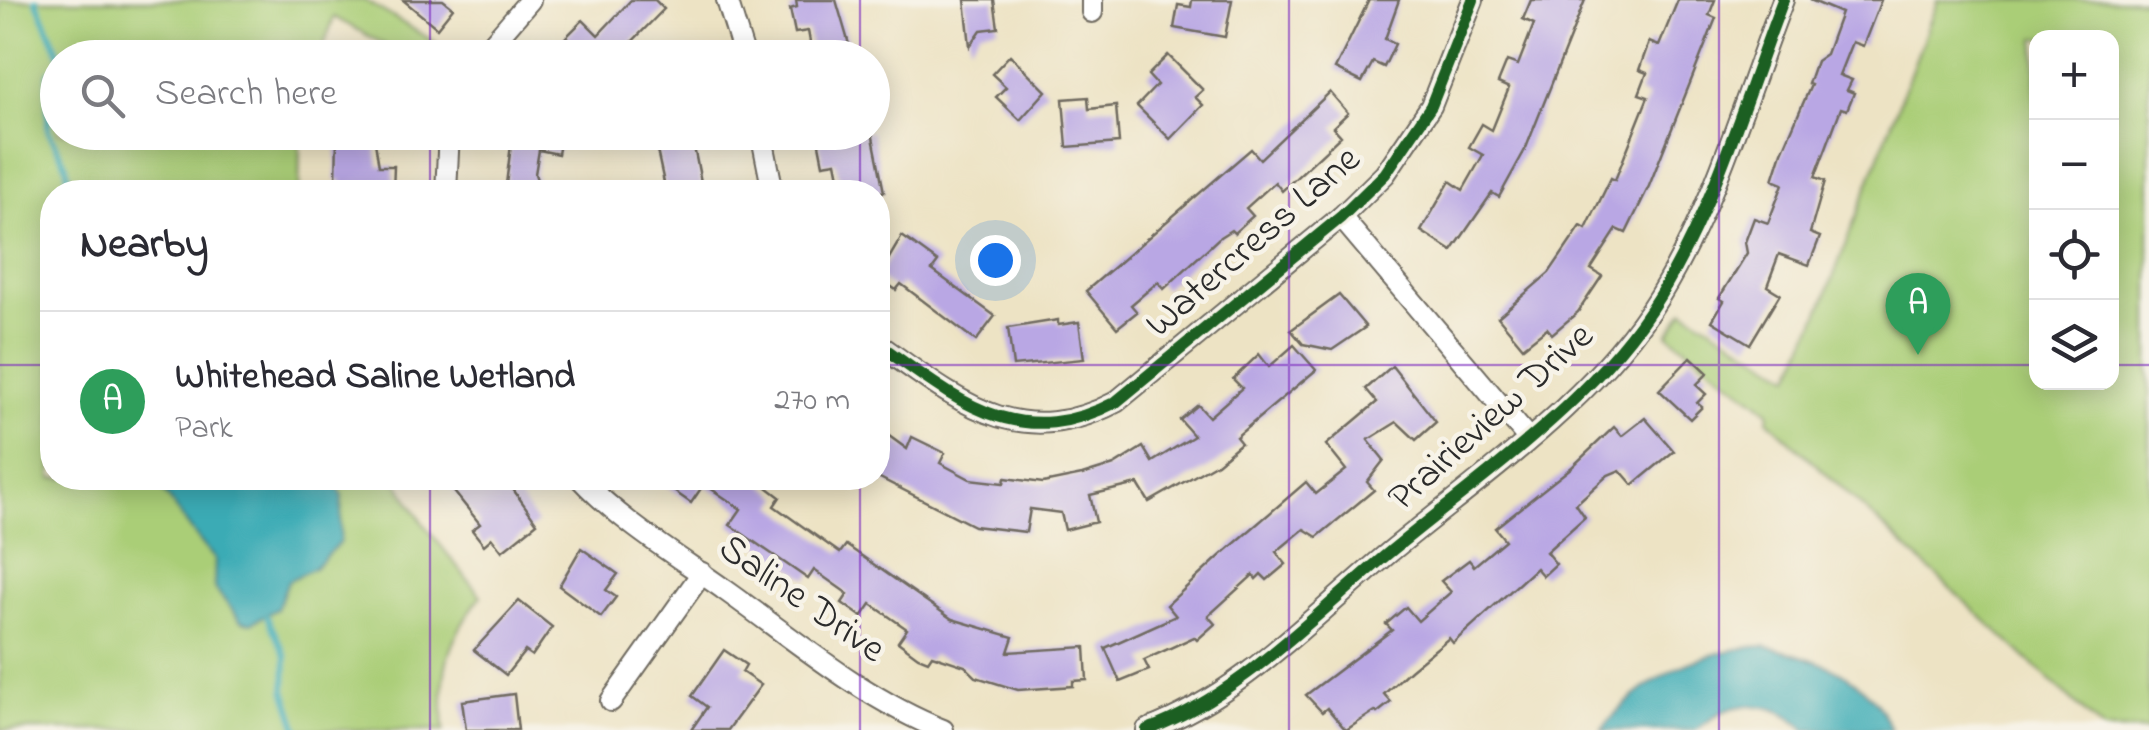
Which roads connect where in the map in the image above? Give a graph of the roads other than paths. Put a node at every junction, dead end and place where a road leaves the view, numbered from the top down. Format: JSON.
{"nodes":[{"id":1,"x":530,"y":0,"type":"edge"},
{"id":2,"x":727,"y":0,"type":"edge"},
{"id":3,"x":1474,"y":0,"type":"edge"},
{"id":4,"x":1783,"y":0,"type":"edge"},
{"id":5,"x":496,"y":40,"type":"edge"},
{"id":6,"x":739,"y":40,"type":"edge"},
{"id":7,"x":448,"y":150,"type":"edge"},
{"id":8,"x":764,"y":150,"type":"edge"},
{"id":9,"x":447,"y":180,"type":"edge"},
{"id":10,"x":770,"y":180,"type":"edge"},
{"id":11,"x":1341,"y":217,"type":"junction"},
{"id":12,"x":890,"y":352,"type":"edge"},
{"id":13,"x":1527,"y":437,"type":"junction"},
{"id":14,"x":593,"y":490,"type":"edge"},
{"id":15,"x":702,"y":574,"type":"junction"},
{"id":16,"x":611,"y":701,"type":"dead end"},
{"id":17,"x":944,"y":730,"type":"edge"},
{"id":18,"x":1147,"y":730,"type":"edge"}],
"edges":[{"from":1,"to":5,"type":"street"},
{"from":2,"to":6,"type":"street"},
{"from":3,"to":11,"type":"street","name":"Watercress Lane"},
{"from":4,"to":13,"type":"street","name":"Prairieview Drive"},
{"from":7,"to":9,"type":"street"},
{"from":8,"to":10,"type":"street"},
{"from":11,"to":12,"type":"street","name":"Watercress Lane"},
{"from":11,"to":13,"type":"street"},
{"from":13,"to":18,"type":"street","name":"Prairieview Drive"},
{"from":14,"to":15,"type":"street","name":"Saline Drive"},
{"from":15,"to":16,"type":"street"},
{"from":15,"to":17,"type":"street","name":"Saline Drive"}]}
